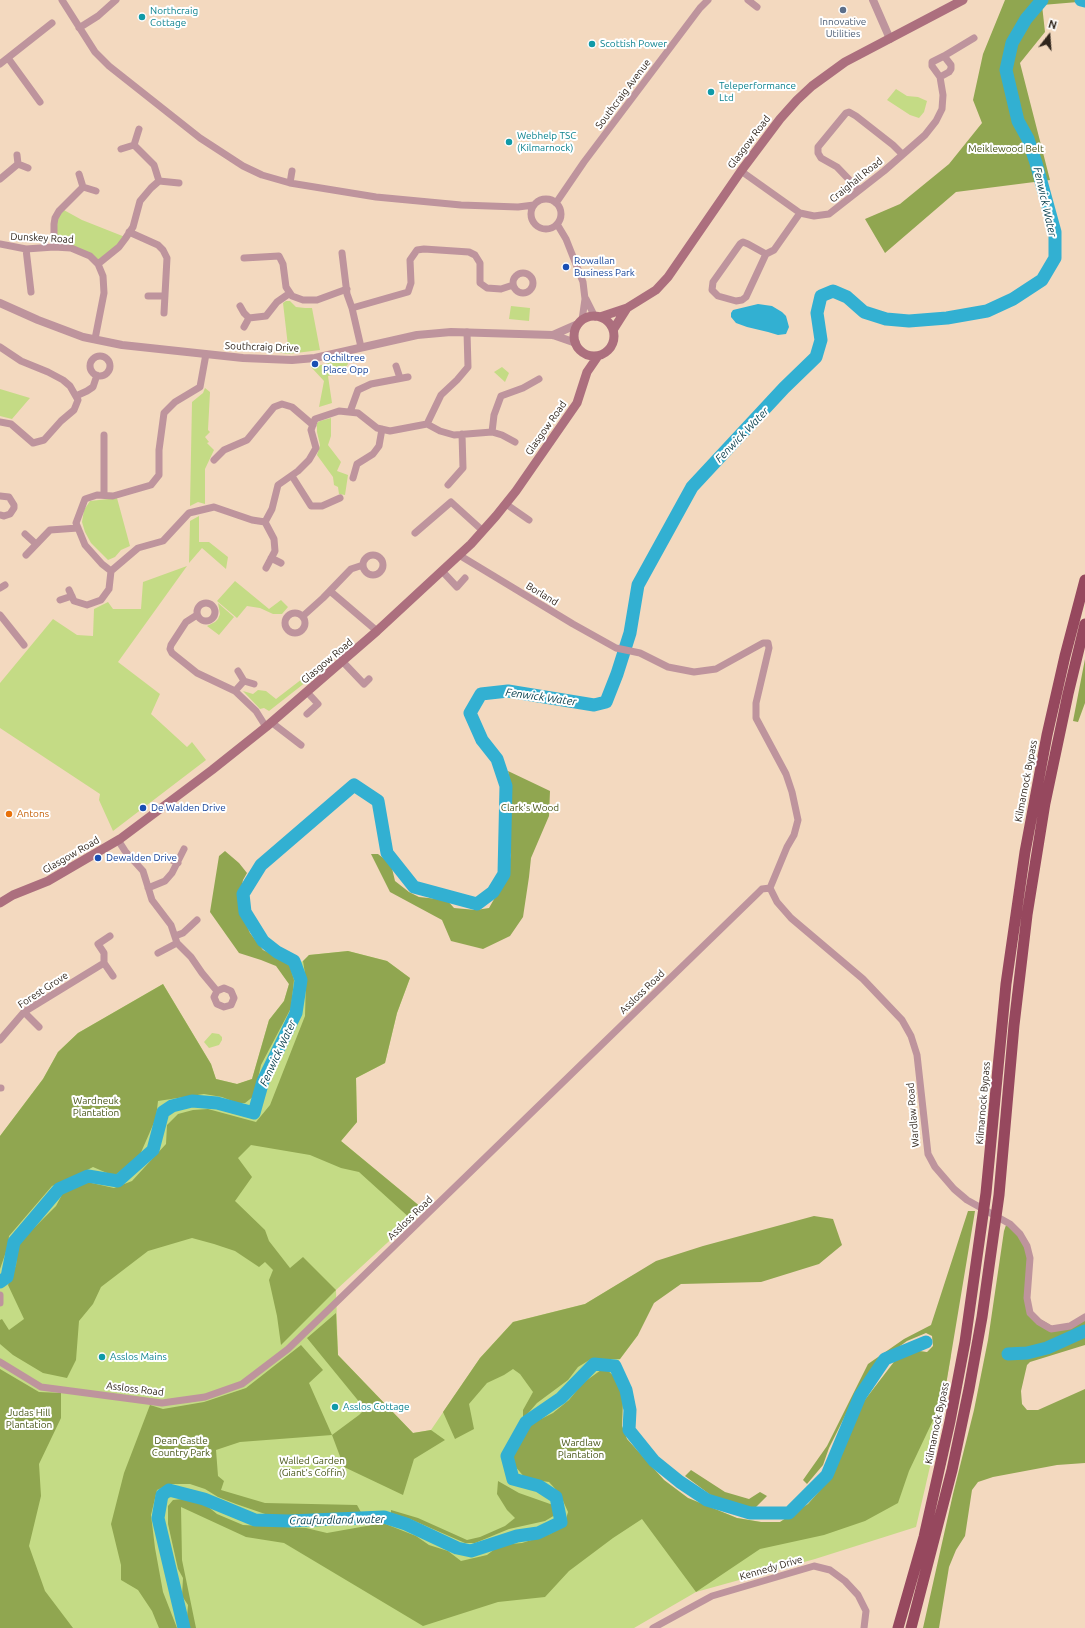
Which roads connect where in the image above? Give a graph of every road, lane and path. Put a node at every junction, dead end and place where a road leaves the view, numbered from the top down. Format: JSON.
{"nodes":[{"id":1,"x":62,"y":0,"type":"edge"},
{"id":2,"x":116,"y":0,"type":"edge"},
{"id":3,"x":708,"y":0,"type":"edge"},
{"id":4,"x":748,"y":0,"type":"edge"},
{"id":5,"x":873,"y":0,"type":"edge"},
{"id":6,"x":963,"y":0,"type":"edge"},
{"id":7,"x":757,"y":7,"type":"dead end"},
{"id":8,"x":52,"y":23,"type":"dead end"},
{"id":9,"x":79,"y":28,"type":"junction"},
{"id":10,"x":974,"y":38,"type":"dead end"},
{"id":11,"x":890,"y":39,"type":"junction"},
{"id":12,"x":944,"y":56,"type":"junction"},
{"id":13,"x":8,"y":58,"type":"junction"},
{"id":14,"x":0,"y":64,"type":"edge"},
{"id":15,"x":940,"y":77,"type":"junction"},
{"id":16,"x":40,"y":102,"type":"dead end"},
{"id":17,"x":139,"y":129,"type":"dead end"},
{"id":18,"x":134,"y":145,"type":"junction"},
{"id":19,"x":121,"y":149,"type":"dead end"},
{"id":20,"x":902,"y":154,"type":"junction"},
{"id":21,"x":17,"y":155,"type":"dead end"},
{"id":22,"x":18,"y":164,"type":"junction"},
{"id":23,"x":28,"y":168,"type":"dead end"},
{"id":24,"x":292,"y":171,"type":"dead end"},
{"id":25,"x":741,"y":171,"type":"junction"},
{"id":26,"x":79,"y":174,"type":"dead end"},
{"id":27,"x":0,"y":179,"type":"edge"},
{"id":28,"x":159,"y":182,"type":"junction"},
{"id":29,"x":290,"y":182,"type":"junction"},
{"id":30,"x":179,"y":183,"type":"dead end"},
{"id":31,"x":82,"y":187,"type":"junction"},
{"id":32,"x":859,"y":190,"type":"junction"},
{"id":33,"x":96,"y":191,"type":"dead end"},
{"id":34,"x":556,"y":203,"type":"junction"},
{"id":35,"x":534,"y":205,"type":"junction"},
{"id":36,"x":800,"y":213,"type":"junction"},
{"id":37,"x":557,"y":224,"type":"junction"},
{"id":38,"x":130,"y":232,"type":"junction"},
{"id":39,"x":0,"y":244,"type":"edge"},
{"id":40,"x":54,"y":247,"type":"junction"},
{"id":41,"x":26,"y":249,"type":"junction"},
{"id":42,"x":342,"y":253,"type":"dead end"},
{"id":43,"x":766,"y":254,"type":"junction"},
{"id":44,"x":244,"y":258,"type":"dead end"},
{"id":45,"x":98,"y":264,"type":"junction"},
{"id":46,"x":512,"y":285,"type":"dead end"},
{"id":47,"x":347,"y":289,"type":"junction"},
{"id":48,"x":31,"y":292,"type":"dead end"},
{"id":49,"x":290,"y":293,"type":"junction"},
{"id":50,"x":148,"y":296,"type":"dead end"},
{"id":51,"x":165,"y":296,"type":"junction"},
{"id":52,"x":586,"y":299,"type":"junction"},
{"id":53,"x":0,"y":302,"type":"edge"},
{"id":54,"x":240,"y":306,"type":"dead end"},
{"id":55,"x":352,"y":308,"type":"junction"},
{"id":56,"x":627,"y":308,"type":"junction"},
{"id":57,"x":164,"y":312,"type":"dead end"},
{"id":58,"x":598,"y":317,"type":"junction"},
{"id":59,"x":249,"y":318,"type":"junction"},
{"id":60,"x":580,"y":322,"type":"junction"},
{"id":61,"x":244,"y":327,"type":"dead end"},
{"id":62,"x":614,"y":330,"type":"junction"},
{"id":63,"x":467,"y":332,"type":"junction"},
{"id":64,"x":553,"y":335,"type":"junction"},
{"id":65,"x":95,"y":339,"type":"junction"},
{"id":66,"x":576,"y":343,"type":"junction"},
{"id":67,"x":0,"y":347,"type":"edge"},
{"id":68,"x":361,"y":347,"type":"junction"},
{"id":69,"x":583,"y":352,"type":"junction"},
{"id":70,"x":206,"y":354,"type":"junction"},
{"id":71,"x":598,"y":356,"type":"junction"},
{"id":72,"x":396,"y":366,"type":"dead end"},
{"id":73,"x":587,"y":372,"type":"junction"},
{"id":74,"x":97,"y":375,"type":"dead end"},
{"id":75,"x":408,"y":377,"type":"dead end"},
{"id":76,"x":400,"y":378,"type":"junction"},
{"id":77,"x":539,"y":379,"type":"dead end"},
{"id":78,"x":76,"y":396,"type":"junction"},
{"id":79,"x":350,"y":412,"type":"junction"},
{"id":80,"x":0,"y":422,"type":"edge"},
{"id":81,"x":427,"y":424,"type":"junction"},
{"id":82,"x":313,"y":425,"type":"junction"},
{"id":83,"x":382,"y":429,"type":"junction"},
{"id":84,"x":492,"y":432,"type":"junction"},
{"id":85,"x":462,"y":434,"type":"junction"},
{"id":86,"x":104,"y":435,"type":"dead end"},
{"id":87,"x":515,"y":442,"type":"dead end"},
{"id":88,"x":214,"y":460,"type":"dead end"},
{"id":89,"x":292,"y":476,"type":"junction"},
{"id":90,"x":353,"y":478,"type":"dead end"},
{"id":91,"x":448,"y":485,"type":"dead end"},
{"id":92,"x":104,"y":495,"type":"junction"},
{"id":93,"x":0,"y":496,"type":"edge"},
{"id":94,"x":340,"y":498,"type":"dead end"},
{"id":95,"x":506,"y":504,"type":"junction"},
{"id":96,"x":0,"y":515,"type":"edge"},
{"id":97,"x":529,"y":520,"type":"dead end"},
{"id":98,"x":265,"y":522,"type":"junction"},
{"id":99,"x":78,"y":528,"type":"junction"},
{"id":100,"x":483,"y":531,"type":"junction"},
{"id":101,"x":415,"y":533,"type":"dead end"},
{"id":102,"x":25,"y":534,"type":"dead end"},
{"id":103,"x":36,"y":544,"type":"junction"},
{"id":104,"x":26,"y":555,"type":"dead end"},
{"id":105,"x":460,"y":555,"type":"junction"},
{"id":106,"x":271,"y":558,"type":"junction"},
{"id":107,"x":281,"y":563,"type":"dead end"},
{"id":108,"x":363,"y":565,"type":"dead end"},
{"id":109,"x":266,"y":568,"type":"dead end"},
{"id":110,"x":111,"y":571,"type":"junction"},
{"id":111,"x":442,"y":571,"type":"junction"},
{"id":112,"x":465,"y":578,"type":"dead end"},
{"id":113,"x":1085,"y":580,"type":"edge"},
{"id":114,"x":330,"y":591,"type":"junction"},
{"id":115,"x":60,"y":600,"type":"dead end"},
{"id":116,"x":197,"y":615,"type":"dead end"},
{"id":117,"x":0,"y":616,"type":"edge"},
{"id":118,"x":303,"y":616,"type":"dead end"},
{"id":119,"x":1085,"y":624,"type":"edge"},
{"id":120,"x":377,"y":631,"type":"junction"},
{"id":121,"x":24,"y":645,"type":"dead end"},
{"id":122,"x":342,"y":662,"type":"junction"},
{"id":123,"x":238,"y":671,"type":"dead end"},
{"id":124,"x":369,"y":679,"type":"dead end"},
{"id":125,"x":244,"y":681,"type":"junction"},
{"id":126,"x":254,"y":684,"type":"dead end"},
{"id":127,"x":235,"y":691,"type":"junction"},
{"id":128,"x":307,"y":692,"type":"junction"},
{"id":129,"x":307,"y":714,"type":"dead end"},
{"id":130,"x":269,"y":724,"type":"junction"},
{"id":131,"x":301,"y":745,"type":"dead end"},
{"id":132,"x":118,"y":840,"type":"junction"},
{"id":133,"x":184,"y":849,"type":"dead end"},
{"id":134,"x":168,"y":858,"type":"dead end"},
{"id":135,"x":178,"y":862,"type":"junction"},
{"id":136,"x":148,"y":888,"type":"junction"},
{"id":137,"x":770,"y":888,"type":"junction"},
{"id":138,"x":0,"y":894,"type":"edge"},
{"id":139,"x":13,"y":896,"type":"junction"},
{"id":140,"x":0,"y":903,"type":"edge"},
{"id":141,"x":197,"y":920,"type":"dead end"},
{"id":142,"x":110,"y":936,"type":"dead end"},
{"id":143,"x":176,"y":939,"type":"junction"},
{"id":144,"x":158,"y":953,"type":"dead end"},
{"id":145,"x":104,"y":963,"type":"junction"},
{"id":146,"x":113,"y":976,"type":"dead end"},
{"id":147,"x":217,"y":991,"type":"dead end"},
{"id":148,"x":24,"y":1012,"type":"junction"},
{"id":149,"x":38,"y":1027,"type":"dead end"},
{"id":150,"x":0,"y":1040,"type":"edge"},
{"id":151,"x":1085,"y":1317,"type":"edge"},
{"id":152,"x":0,"y":1362,"type":"edge"},
{"id":153,"x":918,"y":1603,"type":"junction"},
{"id":154,"x":898,"y":1626,"type":"edge"},
{"id":155,"x":653,"y":1628,"type":"edge"},
{"id":156,"x":864,"y":1628,"type":"edge"},
{"id":157,"x":911,"y":1628,"type":"edge"},
{"id":158,"x":917,"y":1628,"type":"edge"}],
"edges":[{"from":1,"to":9,"type":"street"},
{"from":2,"to":9,"type":"street"},
{"from":3,"to":34,"type":"street","name":"Southcraig Avenue"},
{"from":4,"to":7,"type":"street"},
{"from":5,"to":11,"type":"street"},
{"from":6,"to":11,"type":"main road","name":"Glasgow Road"},
{"from":8,"to":13,"type":"street"},
{"from":9,"to":29,"type":"street"},
{"from":10,"to":12,"type":"street"},
{"from":11,"to":25,"type":"main road","name":"Glasgow Road"},
{"from":12,"to":15,"type":"street"},
{"from":12,"to":15,"type":"street","name":"Craighall Road"},
{"from":13,"to":14,"type":"street"},
{"from":13,"to":16,"type":"street"},
{"from":15,"to":20,"type":"street","name":"Craighall Road"},
{"from":17,"to":18,"type":"street"},
{"from":18,"to":19,"type":"street"},
{"from":18,"to":28,"type":"street"},
{"from":20,"to":32,"type":"street","name":"Craighall Road"},
{"from":20,"to":32,"type":"street"},
{"from":21,"to":22,"type":"street"},
{"from":22,"to":23,"type":"street"},
{"from":22,"to":27,"type":"street"},
{"from":24,"to":29,"type":"street"},
{"from":25,"to":36,"type":"street","name":"Craighall Road"},
{"from":25,"to":56,"type":"main road","name":"Glasgow Road"},
{"from":26,"to":31,"type":"street"},
{"from":28,"to":30,"type":"street"},
{"from":28,"to":38,"type":"street"},
{"from":29,"to":35,"type":"street"},
{"from":31,"to":33,"type":"street"},
{"from":31,"to":40,"type":"street"},
{"from":32,"to":36,"type":"street","name":"Craighall Road"},
{"from":34,"to":35,"type":"street"},
{"from":34,"to":37,"type":"street"},
{"from":35,"to":37,"type":"street"},
{"from":36,"to":43,"type":"street"},
{"from":37,"to":52,"type":"street"},
{"from":38,"to":45,"type":"street"},
{"from":38,"to":51,"type":"street"},
{"from":39,"to":41,"type":"street","name":"Dunskey Road"},
{"from":40,"to":41,"type":"street","name":"Dunskey Road"},
{"from":40,"to":45,"type":"street","name":"Dunskey Road"},
{"from":41,"to":48,"type":"street"},
{"from":42,"to":47,"type":"street"},
{"from":43,"to":43,"type":"street"},
{"from":44,"to":49,"type":"street"},
{"from":45,"to":65,"type":"street"},
{"from":46,"to":55,"type":"street"},
{"from":47,"to":49,"type":"street"},
{"from":47,"to":55,"type":"street"},
{"from":49,"to":59,"type":"street"},
{"from":50,"to":51,"type":"street"},
{"from":51,"to":57,"type":"street"},
{"from":52,"to":58,"type":"street"},
{"from":52,"to":60,"type":"street"},
{"from":53,"to":65,"type":"street","name":"Southcraig Drive"},
{"from":54,"to":59,"type":"street"},
{"from":55,"to":68,"type":"street"},
{"from":56,"to":58,"type":"main road","name":"Glasgow Road"},
{"from":56,"to":62,"type":"main road","name":"Glasgow Road"},
{"from":58,"to":60,"type":"main road"},
{"from":58,"to":62,"type":"main road"},
{"from":59,"to":61,"type":"street"},
{"from":60,"to":64,"type":"street","name":"Southcraig Drive"},
{"from":60,"to":66,"type":"main road"},
{"from":62,"to":71,"type":"main road"},
{"from":63,"to":64,"type":"street","name":"Southcraig Drive"},
{"from":63,"to":68,"type":"street","name":"Southcraig Drive"},
{"from":63,"to":81,"type":"street"},
{"from":64,"to":66,"type":"street","name":"Southcraig Drive"},
{"from":65,"to":70,"type":"street","name":"Southcraig Drive"},
{"from":66,"to":69,"type":"main road"},
{"from":67,"to":78,"type":"street"},
{"from":68,"to":70,"type":"street","name":"Southcraig Drive"},
{"from":69,"to":71,"type":"main road"},
{"from":69,"to":73,"type":"main road","name":"Glasgow Road"},
{"from":70,"to":92,"type":"street"},
{"from":71,"to":73,"type":"main road","name":"Glasgow Road"},
{"from":72,"to":76,"type":"street"},
{"from":73,"to":95,"type":"main road","name":"Glasgow Road"},
{"from":74,"to":78,"type":"street"},
{"from":75,"to":76,"type":"street"},
{"from":76,"to":79,"type":"street"},
{"from":77,"to":84,"type":"street"},
{"from":78,"to":80,"type":"street"},
{"from":79,"to":82,"type":"street"},
{"from":79,"to":83,"type":"street"},
{"from":81,"to":83,"type":"street"},
{"from":81,"to":85,"type":"street"},
{"from":82,"to":88,"type":"street"},
{"from":82,"to":89,"type":"street"},
{"from":83,"to":90,"type":"street"},
{"from":84,"to":85,"type":"street"},
{"from":84,"to":87,"type":"street"},
{"from":85,"to":91,"type":"street"},
{"from":86,"to":92,"type":"street"},
{"from":89,"to":94,"type":"street"},
{"from":89,"to":98,"type":"street"},
{"from":92,"to":99,"type":"street"},
{"from":93,"to":96,"type":"street"},
{"from":95,"to":97,"type":"street"},
{"from":95,"to":100,"type":"main road","name":"Glasgow Road"},
{"from":98,"to":106,"type":"street"},
{"from":98,"to":110,"type":"street"},
{"from":99,"to":103,"type":"street"},
{"from":99,"to":110,"type":"street"},
{"from":100,"to":101,"type":"street"},
{"from":100,"to":105,"type":"main road","name":"Glasgow Road"},
{"from":102,"to":103,"type":"street"},
{"from":103,"to":104,"type":"street"},
{"from":105,"to":111,"type":"main road","name":"Glasgow Road"},
{"from":105,"to":137,"type":"street","name":"Borland"},
{"from":106,"to":107,"type":"street"},
{"from":106,"to":109,"type":"street"},
{"from":108,"to":114,"type":"street"},
{"from":110,"to":115,"type":"street"},
{"from":111,"to":112,"type":"street"},
{"from":111,"to":120,"type":"main road","name":"Glasgow Road"},
{"from":113,"to":154,"type":"highway","name":"Kilmarnock Bypass"},
{"from":114,"to":118,"type":"street"},
{"from":114,"to":120,"type":"street"},
{"from":116,"to":127,"type":"street"},
{"from":117,"to":121,"type":"street"},
{"from":119,"to":153,"type":"highway"},
{"from":120,"to":122,"type":"main road","name":"Glasgow Road"},
{"from":122,"to":124,"type":"street"},
{"from":122,"to":128,"type":"main road","name":"Glasgow Road"},
{"from":123,"to":125,"type":"street"},
{"from":125,"to":126,"type":"street"},
{"from":125,"to":127,"type":"street"},
{"from":127,"to":130,"type":"street"},
{"from":128,"to":129,"type":"street"},
{"from":128,"to":130,"type":"main road","name":"Glasgow Road"},
{"from":130,"to":131,"type":"street"},
{"from":130,"to":132,"type":"main road","name":"Glasgow Road"},
{"from":132,"to":136,"type":"street"},
{"from":132,"to":139,"type":"main road","name":"Glasgow Road"},
{"from":133,"to":135,"type":"street"},
{"from":134,"to":135,"type":"street"},
{"from":135,"to":136,"type":"street"},
{"from":136,"to":143,"type":"street"},
{"from":137,"to":151,"type":"street","name":"Wardlaw Road"},
{"from":137,"to":152,"type":"street","name":"Assloss Road"},
{"from":138,"to":139,"type":"main road"},
{"from":139,"to":140,"type":"main road","name":"Glasgow Road"},
{"from":141,"to":143,"type":"street"},
{"from":142,"to":145,"type":"street"},
{"from":143,"to":144,"type":"street"},
{"from":143,"to":147,"type":"street"},
{"from":145,"to":146,"type":"street"},
{"from":145,"to":148,"type":"street","name":"Forest Grove"},
{"from":148,"to":149,"type":"street"},
{"from":148,"to":150,"type":"street","name":"Forest Grove"},
{"from":153,"to":157,"type":"highway"},
{"from":153,"to":158,"type":"highway"},
{"from":155,"to":156,"type":"street","name":"Kennedy Drive"}]}
